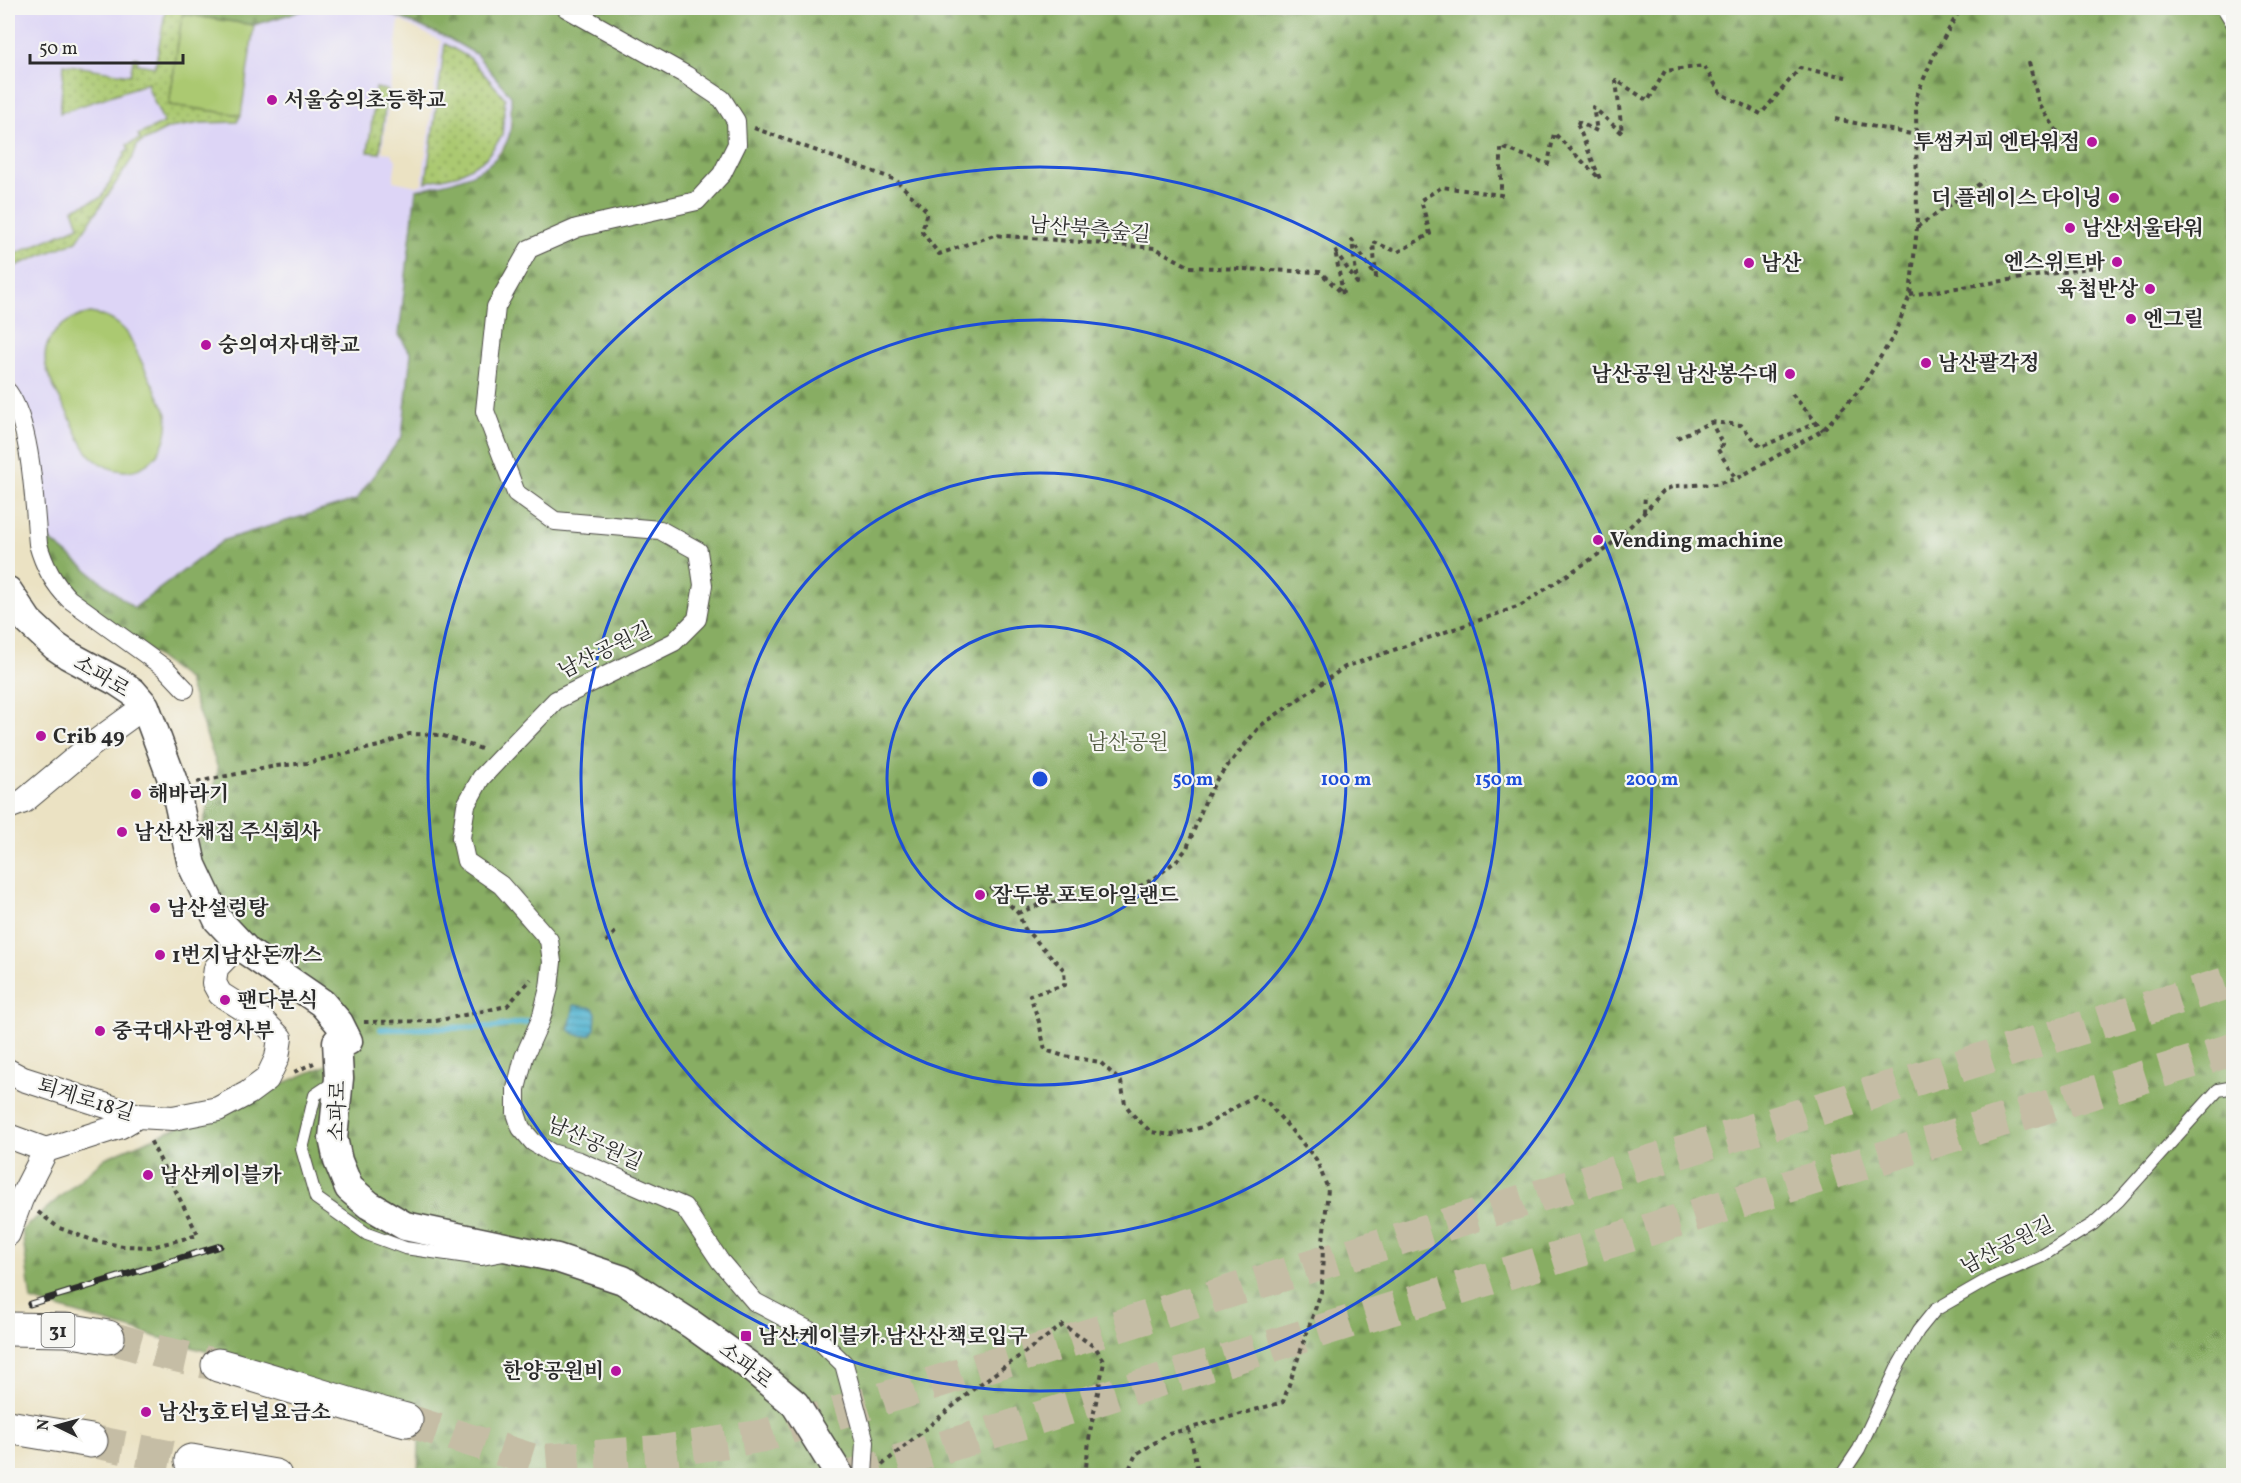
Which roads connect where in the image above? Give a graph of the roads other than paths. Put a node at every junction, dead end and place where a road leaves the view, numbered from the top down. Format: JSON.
{"nodes":[{"id":1,"x":566,"y":8,"type":"edge"},
{"id":2,"x":2223,"y":8,"type":"edge"},
{"id":3,"x":2234,"y":26,"type":"edge"},
{"id":4,"x":8,"y":392,"type":"edge"},
{"id":5,"x":8,"y":591,"type":"edge"},
{"id":6,"x":185,"y":689,"type":"dead end"},
{"id":7,"x":145,"y":706,"type":"junction"},
{"id":8,"x":8,"y":807,"type":"edge"},
{"id":9,"x":239,"y":944,"type":"junction"},
{"id":10,"x":8,"y":1071,"type":"edge"},
{"id":11,"x":2234,"y":1087,"type":"edge"},
{"id":12,"x":138,"y":1116,"type":"junction"},
{"id":13,"x":8,"y":1136,"type":"edge"},
{"id":14,"x":46,"y":1150,"type":"junction"},
{"id":15,"x":8,"y":1234,"type":"edge"},
{"id":16,"x":8,"y":1329,"type":"edge"},
{"id":17,"x":108,"y":1337,"type":"tunnel mouth"},
{"id":18,"x":218,"y":1365,"type":"tunnel mouth"},
{"id":19,"x":406,"y":1419,"type":"tunnel mouth"},
{"id":20,"x":8,"y":1427,"type":"edge"},
{"id":21,"x":91,"y":1441,"type":"tunnel mouth"},
{"id":22,"x":191,"y":1461,"type":"tunnel mouth"},
{"id":23,"x":871,"y":1472,"type":"edge"},
{"id":24,"x":275,"y":1476,"type":"edge"},
{"id":25,"x":840,"y":1476,"type":"edge"},
{"id":26,"x":1841,"y":1476,"type":"edge"}],
"edges":[{"from":1,"to":23,"type":"street","name":"남산공원길"},
{"from":2,"to":3,"type":"lane"},
{"from":4,"to":6,"type":"street"},
{"from":5,"to":7,"type":"street","name":"소파로"},
{"from":7,"to":8,"type":"street"},
{"from":7,"to":9,"type":"street","name":"소파로"},
{"from":9,"to":12,"type":"street","name":"퇴계로18길"},
{"from":9,"to":25,"type":"street","name":"소파로"},
{"from":10,"to":12,"type":"street","name":"퇴계로18길"},
{"from":11,"to":26,"type":"lane","name":"남산공원길"},
{"from":12,"to":14,"type":"street"},
{"from":13,"to":14,"type":"street"},
{"from":14,"to":15,"type":"street"},
{"from":16,"to":17,"type":"main road","number":"31"},
{"from":18,"to":19,"type":"main road"},
{"from":20,"to":21,"type":"main road"},
{"from":22,"to":24,"type":"main road"}]}
